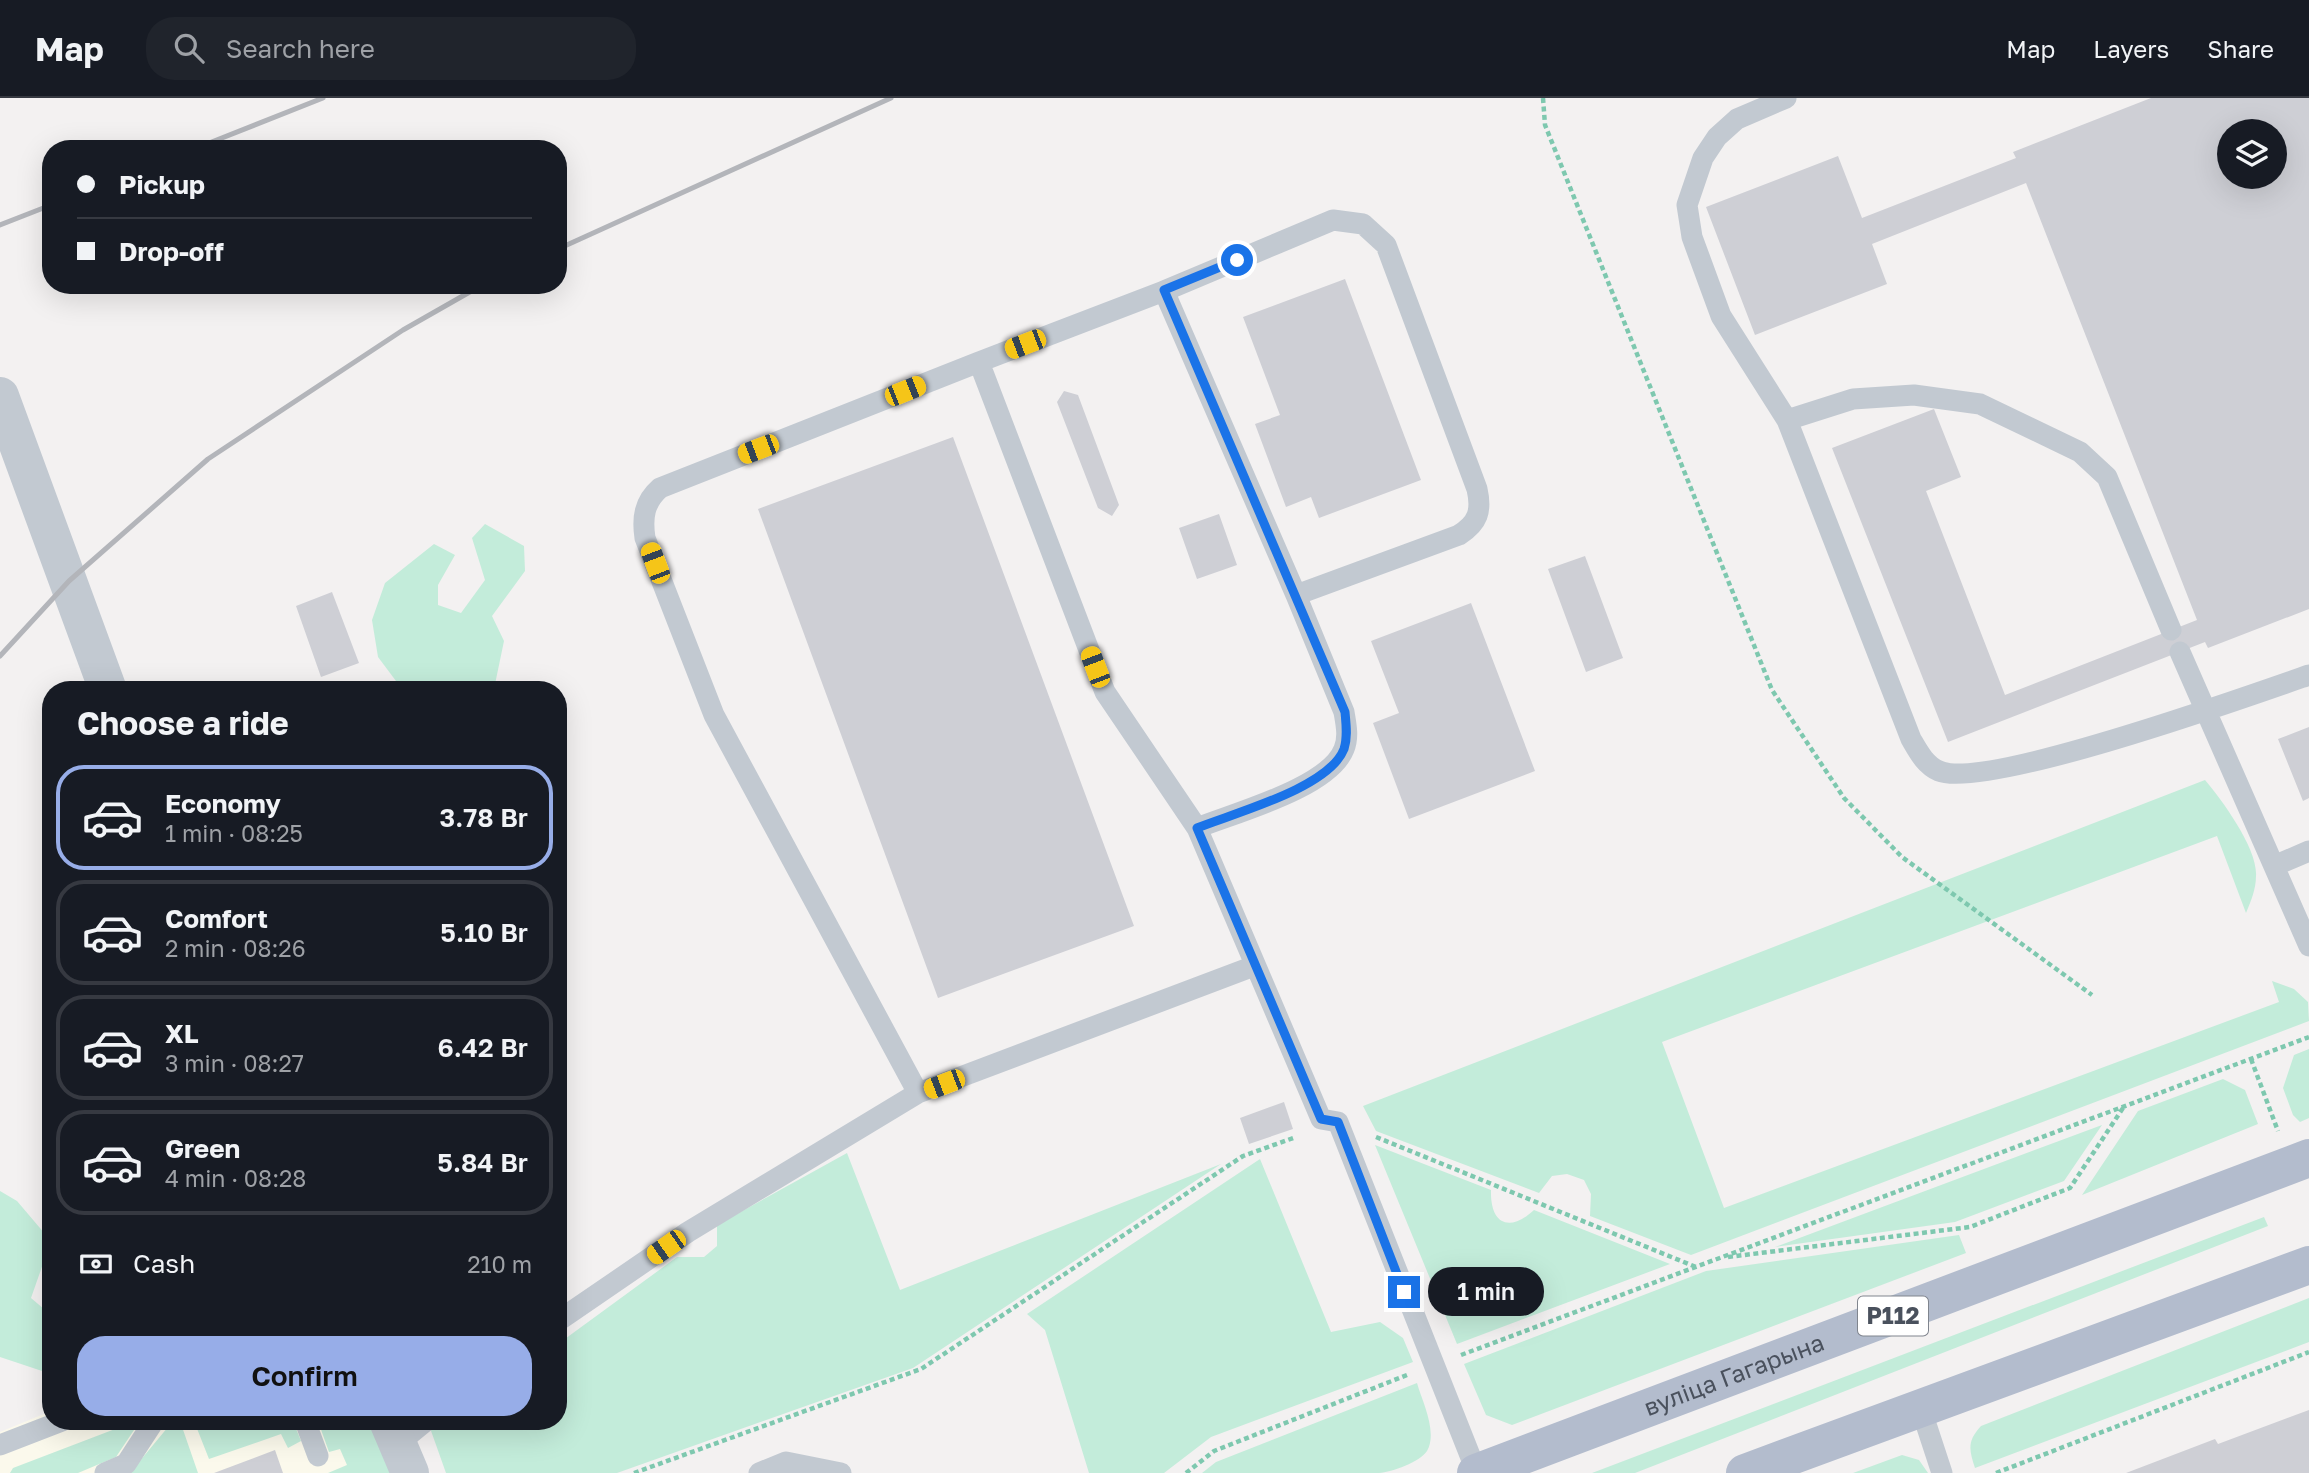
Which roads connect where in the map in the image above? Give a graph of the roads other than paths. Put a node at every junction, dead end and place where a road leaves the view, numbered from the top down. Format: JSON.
{"nodes":[{"id":1,"x":1786,"y":98,"type":"edge"},
{"id":2,"x":1164,"y":290,"type":"junction"},
{"id":3,"x":979,"y":362,"type":"junction"},
{"id":4,"x":0,"y":396,"type":"edge"},
{"id":5,"x":1787,"y":420,"type":"junction"},
{"id":6,"x":1296,"y":595,"type":"junction"},
{"id":7,"x":2171,"y":630,"type":"dead end"},
{"id":8,"x":2180,"y":652,"type":"dead end"},
{"id":9,"x":2309,"y":676,"type":"edge"},
{"id":10,"x":105,"y":681,"type":"edge"},
{"id":11,"x":2206,"y":710,"type":"junction"},
{"id":12,"x":1197,"y":828,"type":"junction"},
{"id":13,"x":2309,"y":851,"type":"edge"},
{"id":14,"x":2274,"y":866,"type":"junction"},
{"id":15,"x":2309,"y":946,"type":"edge"},
{"id":16,"x":1254,"y":966,"type":"junction"},
{"id":17,"x":918,"y":1093,"type":"junction"},
{"id":18,"x":2295,"y":1147,"type":"edge"},
{"id":19,"x":2309,"y":1265,"type":"edge"},
{"id":20,"x":567,"y":1315,"type":"edge"},
{"id":21,"x":1921,"y":1409,"type":"junction"},
{"id":22,"x":42,"y":1429,"type":"edge"},
{"id":23,"x":148,"y":1430,"type":"edge"},
{"id":24,"x":308,"y":1430,"type":"edge"},
{"id":25,"x":0,"y":1445,"type":"edge"},
{"id":26,"x":318,"y":1456,"type":"dead end"},
{"id":27,"x":105,"y":1473,"type":"edge"},
{"id":28,"x":759,"y":1473,"type":"edge"},
{"id":29,"x":841,"y":1473,"type":"edge"},
{"id":30,"x":1477,"y":1473,"type":"edge"},
{"id":31,"x":1745,"y":1473,"type":"edge"},
{"id":32,"x":1942,"y":1473,"type":"edge"}],
"edges":[{"from":1,"to":5,"type":"lane"},
{"from":2,"to":3,"type":"lane"},
{"from":2,"to":6,"type":"lane"},
{"from":2,"to":6,"type":"lane"},
{"from":3,"to":12,"type":"lane"},
{"from":3,"to":17,"type":"lane"},
{"from":4,"to":10,"type":"street"},
{"from":5,"to":7,"type":"lane"},
{"from":5,"to":11,"type":"lane"},
{"from":6,"to":12,"type":"lane"},
{"from":8,"to":11,"type":"lane"},
{"from":9,"to":11,"type":"lane"},
{"from":11,"to":14,"type":"lane"},
{"from":12,"to":16,"type":"lane"},
{"from":13,"to":14,"type":"lane"},
{"from":14,"to":15,"type":"lane"},
{"from":16,"to":17,"type":"lane"},
{"from":16,"to":30,"type":"lane"},
{"from":17,"to":20,"type":"lane"},
{"from":18,"to":30,"type":"main road","name":"вуліца Гагарына","number":"Р112"},
{"from":19,"to":21,"type":"main road"},
{"from":21,"to":31,"type":"main road"},
{"from":21,"to":32,"type":"lane"},
{"from":22,"to":25,"type":"lane"},
{"from":23,"to":27,"type":"lane"},
{"from":24,"to":26,"type":"lane"},
{"from":28,"to":29,"type":"lane"}]}
